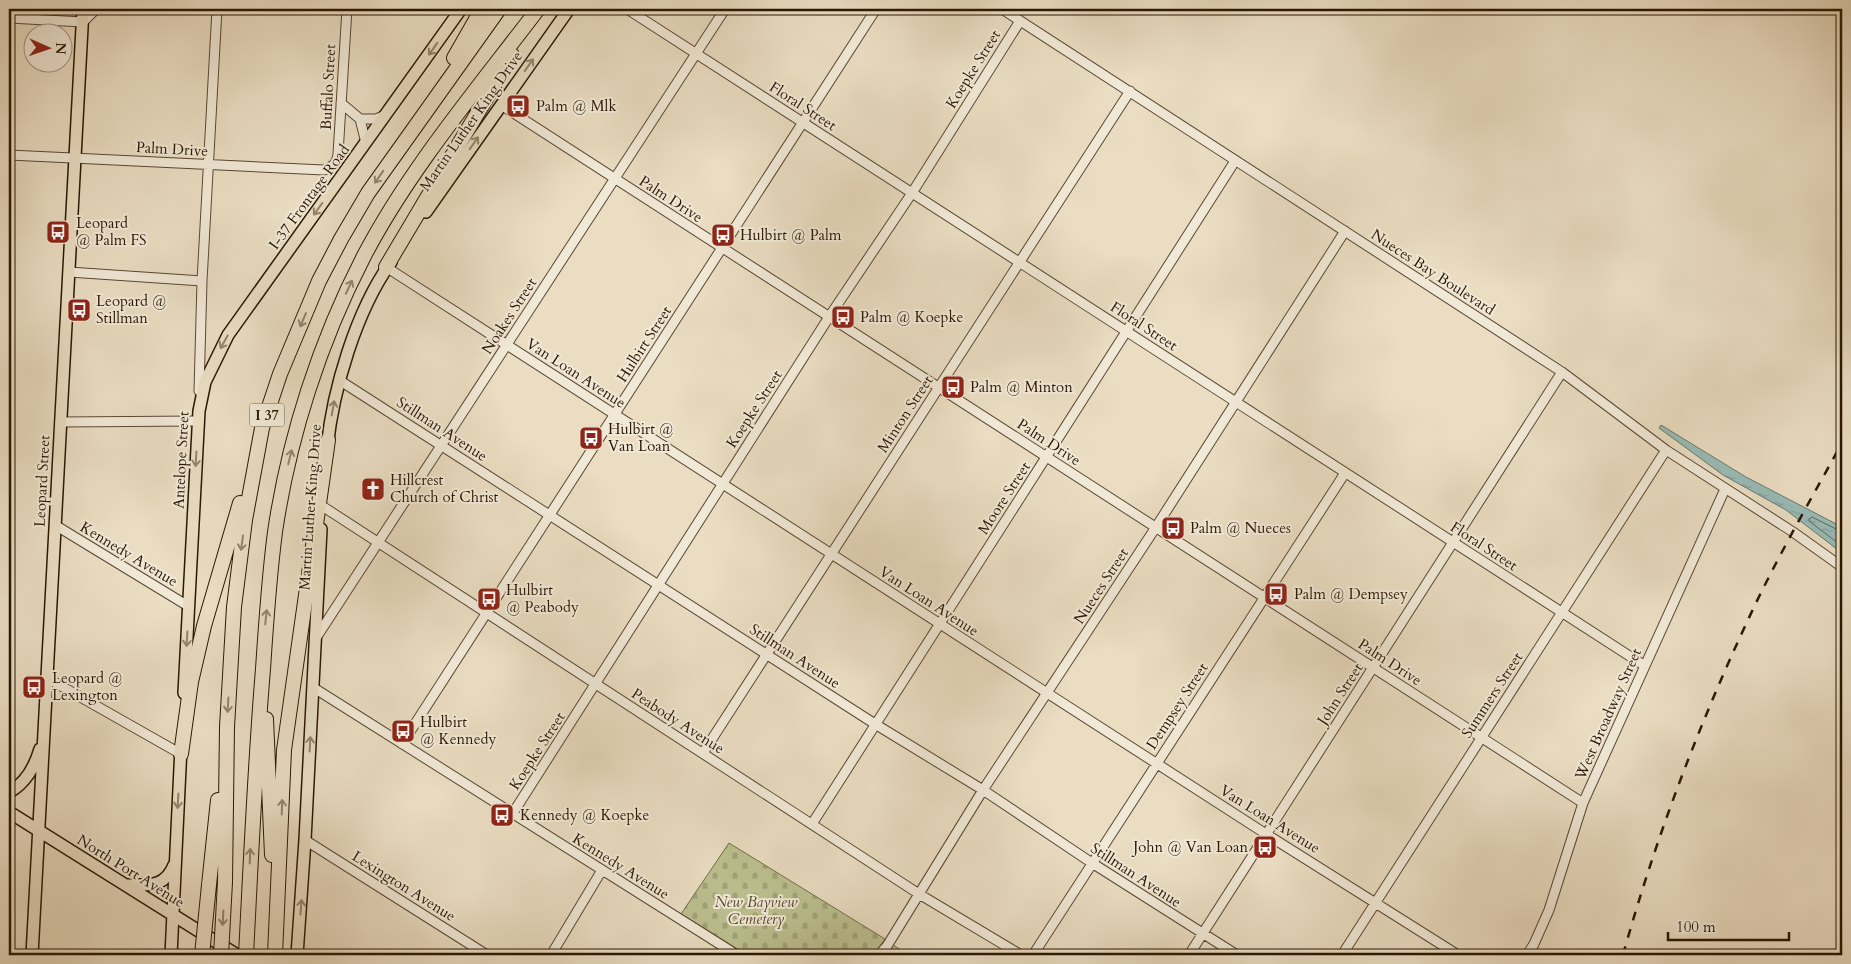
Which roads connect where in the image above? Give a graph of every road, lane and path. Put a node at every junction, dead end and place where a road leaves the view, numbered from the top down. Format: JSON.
{"nodes":[{"id":1,"x":84,"y":9,"type":"edge"},
{"id":2,"x":96,"y":9,"type":"edge"},
{"id":3,"x":217,"y":9,"type":"edge"},
{"id":4,"x":347,"y":9,"type":"edge"},
{"id":5,"x":461,"y":9,"type":"edge"},
{"id":6,"x":482,"y":9,"type":"edge"},
{"id":7,"x":499,"y":9,"type":"edge"},
{"id":8,"x":539,"y":9,"type":"edge"},
{"id":9,"x":569,"y":9,"type":"edge"},
{"id":10,"x":627,"y":9,"type":"edge"},
{"id":11,"x":725,"y":9,"type":"edge"},
{"id":12,"x":876,"y":9,"type":"edge"},
{"id":13,"x":1002,"y":9,"type":"edge"},
{"id":14,"x":9,"y":18,"type":"edge"},
{"id":15,"x":1020,"y":21,"type":"junction"},
{"id":16,"x":83,"y":22,"type":"junction"},
{"id":17,"x":696,"y":53,"type":"junction"},
{"id":18,"x":1130,"y":90,"type":"junction"},
{"id":19,"x":341,"y":103,"type":"junction"},
{"id":20,"x":501,"y":105,"type":"junction"},
{"id":21,"x":388,"y":114,"type":"junction"},
{"id":22,"x":360,"y":119,"type":"junction"},
{"id":23,"x":803,"y":122,"type":"junction"},
{"id":24,"x":366,"y":143,"type":"junction"},
{"id":25,"x":9,"y":155,"type":"edge"},
{"id":26,"x":75,"y":158,"type":"junction"},
{"id":27,"x":392,"y":158,"type":"junction"},
{"id":28,"x":1235,"y":161,"type":"junction"},
{"id":29,"x":209,"y":165,"type":"junction"},
{"id":30,"x":334,"y":165,"type":"joint"},
{"id":31,"x":615,"y":179,"type":"junction"},
{"id":32,"x":912,"y":193,"type":"junction"},
{"id":33,"x":1345,"y":231,"type":"junction"},
{"id":34,"x":722,"y":248,"type":"junction"},
{"id":35,"x":1019,"y":262,"type":"junction"},
{"id":36,"x":386,"y":267,"type":"junction"},
{"id":37,"x":68,"y":272,"type":"junction"},
{"id":38,"x":202,"y":281,"type":"junction"},
{"id":39,"x":829,"y":317,"type":"junction"},
{"id":40,"x":1126,"y":331,"type":"junction"},
{"id":41,"x":507,"y":345,"type":"junction"},
{"id":42,"x":1562,"y":372,"type":"junction"},
{"id":43,"x":339,"y":380,"type":"junction"},
{"id":44,"x":938,"y":387,"type":"junction"},
{"id":45,"x":1236,"y":402,"type":"junction"},
{"id":46,"x":614,"y":414,"type":"junction"},
{"id":47,"x":198,"y":416,"type":"junction"},
{"id":48,"x":60,"y":422,"type":"junction"},
{"id":49,"x":262,"y":428,"type":"junction"},
{"id":50,"x":328,"y":440,"type":"junction"},
{"id":51,"x":442,"y":445,"type":"junction"},
{"id":52,"x":1666,"y":450,"type":"junction"},
{"id":53,"x":1046,"y":456,"type":"junction"},
{"id":54,"x":1345,"y":473,"type":"junction"},
{"id":55,"x":722,"y":484,"type":"junction"},
{"id":56,"x":1725,"y":489,"type":"junction"},
{"id":57,"x":322,"y":506,"type":"junction"},
{"id":58,"x":550,"y":515,"type":"junction"},
{"id":59,"x":55,"y":525,"type":"junction"},
{"id":60,"x":1156,"y":528,"type":"junction"},
{"id":61,"x":378,"y":542,"type":"junction"},
{"id":62,"x":1453,"y":542,"type":"junction"},
{"id":63,"x":831,"y":554,"type":"junction"},
{"id":64,"x":1842,"y":567,"type":"edge"},
{"id":65,"x":658,"y":584,"type":"junction"},
{"id":66,"x":1264,"y":597,"type":"junction"},
{"id":67,"x":188,"y":606,"type":"junction"},
{"id":68,"x":486,"y":613,"type":"junction"},
{"id":69,"x":1562,"y":613,"type":"junction"},
{"id":70,"x":939,"y":624,"type":"junction"},
{"id":71,"x":316,"y":638,"type":"junction"},
{"id":72,"x":767,"y":654,"type":"junction"},
{"id":73,"x":263,"y":666,"type":"junction"},
{"id":74,"x":1645,"y":666,"type":"junction"},
{"id":75,"x":1373,"y":667,"type":"junction"},
{"id":76,"x":47,"y":678,"type":"junction"},
{"id":77,"x":596,"y":684,"type":"junction"},
{"id":78,"x":314,"y":688,"type":"junction"},
{"id":79,"x":1048,"y":693,"type":"junction"},
{"id":80,"x":45,"y":712,"type":"junction"},
{"id":81,"x":875,"y":724,"type":"junction"},
{"id":82,"x":227,"y":727,"type":"junction"},
{"id":83,"x":1482,"y":737,"type":"junction"},
{"id":84,"x":402,"y":744,"type":"junction"},
{"id":85,"x":703,"y":753,"type":"junction"},
{"id":86,"x":181,"y":754,"type":"junction"},
{"id":87,"x":1156,"y":763,"type":"junction"},
{"id":88,"x":983,"y":790,"type":"junction"},
{"id":89,"x":9,"y":792,"type":"edge"},
{"id":90,"x":1583,"y":803,"type":"junction"},
{"id":91,"x":9,"y":812,"type":"edge"},
{"id":92,"x":513,"y":813,"type":"junction"},
{"id":93,"x":812,"y":824,"type":"junction"},
{"id":94,"x":39,"y":831,"type":"junction"},
{"id":95,"x":1266,"y":834,"type":"junction"},
{"id":96,"x":305,"y":840,"type":"junction"},
{"id":97,"x":175,"y":861,"type":"junction"},
{"id":98,"x":1092,"y":863,"type":"junction"},
{"id":99,"x":602,"y":870,"type":"junction"},
{"id":100,"x":127,"y":885,"type":"junction"},
{"id":101,"x":918,"y":894,"type":"junction"},
{"id":102,"x":1376,"y":902,"type":"junction"},
{"id":103,"x":277,"y":908,"type":"junction"},
{"id":104,"x":172,"y":913,"type":"junction"},
{"id":105,"x":1203,"y":934,"type":"junction"},
{"id":106,"x":32,"y":955,"type":"edge"},
{"id":107,"x":171,"y":955,"type":"edge"},
{"id":108,"x":202,"y":955,"type":"edge"},
{"id":109,"x":221,"y":955,"type":"edge"},
{"id":110,"x":237,"y":955,"type":"edge"},
{"id":111,"x":246,"y":955,"type":"edge"},
{"id":112,"x":275,"y":955,"type":"edge"},
{"id":113,"x":297,"y":955,"type":"edge"},
{"id":114,"x":487,"y":955,"type":"edge"},
{"id":115,"x":551,"y":955,"type":"edge"},
{"id":116,"x":737,"y":955,"type":"edge"},
{"id":117,"x":880,"y":955,"type":"edge"},
{"id":118,"x":1021,"y":955,"type":"edge"},
{"id":119,"x":1033,"y":955,"type":"edge"},
{"id":120,"x":1189,"y":955,"type":"edge"},
{"id":121,"x":1237,"y":955,"type":"edge"},
{"id":122,"x":1342,"y":955,"type":"edge"},
{"id":123,"x":1458,"y":955,"type":"edge"},
{"id":124,"x":1527,"y":955,"type":"edge"}],
"edges":[{"from":1,"to":16,"type":"main road","name":"Leopard Street"},
{"from":2,"to":16,"type":"street"},
{"from":3,"to":29,"type":"street","name":"Antelope Street"},
{"from":4,"to":19,"type":"street","name":"Buffalo Street"},
{"from":5,"to":21,"type":"main road","name":"I-37 Frontage Road","one_way":true},
{"from":6,"to":27,"type":"highway"},
{"from":7,"to":27,"type":"highway","number":"I 37"},
{"from":8,"to":36,"type":"highway"},
{"from":73,"to":8,"type":"highway","number":"I 37","one_way":true},
{"from":20,"to":9,"type":"main road","name":"Martin Luther King Drive","one_way":true},
{"from":10,"to":17,"type":"street","name":"Floral Street"},
{"from":11,"to":17,"type":"street","name":"Noakes Street"},
{"from":12,"to":23,"type":"street","name":"Hulbirt Street"},
{"from":13,"to":15,"type":"street","name":"Nueces Bay Boulevard"},
{"from":14,"to":16,"type":"street"},
{"from":15,"to":18,"type":"street","name":"Nueces Bay Boulevard"},
{"from":15,"to":32,"type":"street","name":"Koepke Street"},
{"from":16,"to":26,"type":"main road","name":"Leopard Street"},
{"from":17,"to":23,"type":"street","name":"Floral Street"},
{"from":17,"to":31,"type":"street","name":"Noakes Street"},
{"from":18,"to":28,"type":"street","name":"Nueces Bay Boulevard"},
{"from":18,"to":35,"type":"street","name":"Minton Street"},
{"from":19,"to":22,"type":"street"},
{"from":19,"to":30,"type":"street","name":"Buffalo Street"},
{"from":20,"to":31,"type":"street","name":"Palm Drive"},
{"from":36,"to":20,"type":"main road","name":"Martin Luther King Drive","one_way":true},
{"from":21,"to":22,"type":"street"},
{"from":21,"to":24,"type":"main road","name":"I-37 Frontage Road"},
{"from":22,"to":24,"type":"street"},
{"from":23,"to":32,"type":"street","name":"Floral Street"},
{"from":23,"to":34,"type":"street","name":"Hulbirt Street"},
{"from":24,"to":47,"type":"main road","name":"I-37 Frontage Road","one_way":true},
{"from":25,"to":26,"type":"street","name":"Palm Drive"},
{"from":26,"to":29,"type":"street","name":"Palm Drive"},
{"from":26,"to":37,"type":"main road","name":"Leopard Street"},
{"from":27,"to":49,"type":"highway","number":"I 37","one_way":true},
{"from":28,"to":33,"type":"street","name":"Nueces Bay Boulevard"},
{"from":28,"to":40,"type":"street","name":"Moore Street"},
{"from":29,"to":30,"type":"street","name":"Palm Drive"},
{"from":29,"to":38,"type":"street","name":"Antelope Street"},
{"from":31,"to":34,"type":"street","name":"Palm Drive"},
{"from":31,"to":41,"type":"street","name":"Noakes Street"},
{"from":32,"to":35,"type":"street","name":"Floral Street"},
{"from":32,"to":39,"type":"street","name":"Koepke Street"},
{"from":33,"to":42,"type":"street","name":"Nueces Bay Boulevard"},
{"from":33,"to":45,"type":"street","name":"Nueces Street"},
{"from":34,"to":39,"type":"street","name":"Palm Drive"},
{"from":34,"to":46,"type":"street","name":"Hulbirt Street"},
{"from":35,"to":40,"type":"street","name":"Floral Street"},
{"from":35,"to":44,"type":"street","name":"Minton Street"},
{"from":36,"to":41,"type":"street","name":"Van Loan Avenue"},
{"from":36,"to":43,"type":"main road","name":"Martin Luther King Drive"},
{"from":37,"to":38,"type":"street"},
{"from":37,"to":48,"type":"main road","name":"Leopard Street"},
{"from":38,"to":47,"type":"street","name":"Antelope Street"},
{"from":39,"to":44,"type":"street","name":"Palm Drive"},
{"from":39,"to":55,"type":"street","name":"Koepke Street"},
{"from":40,"to":45,"type":"street","name":"Floral Street"},
{"from":40,"to":53,"type":"street","name":"Moore Street"},
{"from":41,"to":46,"type":"street","name":"Van Loan Avenue"},
{"from":41,"to":51,"type":"street","name":"Noakes Street"},
{"from":42,"to":52,"type":"street","name":"Nueces Bay Boulevard"},
{"from":42,"to":62,"type":"street","name":"John Street"},
{"from":50,"to":43,"type":"main road","name":"Martin Luther King Drive","one_way":true},
{"from":43,"to":51,"type":"street","name":"Stillman Avenue"},
{"from":44,"to":53,"type":"street","name":"Palm Drive"},
{"from":44,"to":63,"type":"street","name":"Minton Street"},
{"from":45,"to":54,"type":"street","name":"Floral Street"},
{"from":45,"to":60,"type":"street","name":"Nueces Street"},
{"from":46,"to":55,"type":"street","name":"Van Loan Avenue"},
{"from":46,"to":58,"type":"street","name":"Hulbirt Street"},
{"from":47,"to":48,"type":"street"},
{"from":47,"to":67,"type":"main road","name":"Antelope Street","one_way":true},
{"from":48,"to":59,"type":"main road","name":"Leopard Street"},
{"from":49,"to":82,"type":"highway","number":"I 37","one_way":true},
{"from":49,"to":86,"type":"highway"},
{"from":50,"to":57,"type":"main road","name":"Martin Luther King Drive"},
{"from":103,"to":50,"type":"highway","one_way":true},
{"from":51,"to":58,"type":"street","name":"Stillman Avenue"},
{"from":51,"to":61,"type":"street","name":"Noakes Street"},
{"from":52,"to":56,"type":"street","name":"Nueces Bay Boulevard"},
{"from":52,"to":69,"type":"street","name":"Summers Street"},
{"from":53,"to":60,"type":"street","name":"Palm Drive"},
{"from":53,"to":70,"type":"street","name":"Moore Street"},
{"from":54,"to":62,"type":"street","name":"Floral Street"},
{"from":54,"to":66,"type":"street","name":"Dempsey Street"},
{"from":55,"to":63,"type":"street","name":"Van Loan Avenue"},
{"from":55,"to":65,"type":"street","name":"Koepke Street"},
{"from":56,"to":64,"type":"street","name":"Nueces Bay Boulevard"},
{"from":56,"to":74,"type":"street","name":"West Broadway Street"},
{"from":57,"to":61,"type":"street","name":"Peabody Avenue"},
{"from":57,"to":71,"type":"main road","name":"Martin Luther King Drive"},
{"from":58,"to":65,"type":"street","name":"Stillman Avenue"},
{"from":58,"to":68,"type":"street","name":"Hulbirt Street"},
{"from":59,"to":67,"type":"street","name":"Kennedy Avenue"},
{"from":59,"to":76,"type":"main road","name":"Leopard Street"},
{"from":60,"to":66,"type":"street","name":"Palm Drive"},
{"from":60,"to":79,"type":"street","name":"Nueces Street"},
{"from":61,"to":68,"type":"street","name":"Peabody Avenue"},
{"from":61,"to":71,"type":"street","name":"Noakes Street"},
{"from":62,"to":69,"type":"street","name":"Floral Street"},
{"from":62,"to":75,"type":"street","name":"John Street"},
{"from":63,"to":70,"type":"street","name":"Van Loan Avenue"},
{"from":63,"to":72,"type":"street","name":"Minton Street"},
{"from":65,"to":72,"type":"street","name":"Stillman Avenue"},
{"from":65,"to":77,"type":"street","name":"Koepke Street"},
{"from":66,"to":75,"type":"street","name":"Palm Drive"},
{"from":66,"to":87,"type":"street","name":"Dempsey Street"},
{"from":67,"to":86,"type":"main road","name":"Antelope Street","one_way":true},
{"from":68,"to":77,"type":"street","name":"Peabody Avenue"},
{"from":68,"to":84,"type":"street","name":"Hulbirt Street"},
{"from":69,"to":74,"type":"street","name":"Floral Street"},
{"from":69,"to":83,"type":"street","name":"Summers Street"},
{"from":70,"to":79,"type":"street","name":"Van Loan Avenue"},
{"from":70,"to":81,"type":"street","name":"Moore Street"},
{"from":71,"to":78,"type":"main road","name":"Martin Luther King Drive"},
{"from":72,"to":81,"type":"street","name":"Stillman Avenue"},
{"from":72,"to":85,"type":"street","name":"Minton Street"},
{"from":73,"to":103,"type":"highway"},
{"from":111,"to":73,"type":"highway","number":"I 37","one_way":true},
{"from":74,"to":90,"type":"street","name":"West Broadway Street"},
{"from":75,"to":83,"type":"street","name":"Palm Drive"},
{"from":75,"to":95,"type":"street","name":"John Street"},
{"from":76,"to":80,"type":"main road","name":"Leopard Street"},
{"from":76,"to":86,"type":"street"},
{"from":77,"to":85,"type":"street","name":"Peabody Avenue"},
{"from":77,"to":92,"type":"street","name":"Koepke Street"},
{"from":78,"to":84,"type":"street","name":"Kennedy Avenue"},
{"from":96,"to":78,"type":"main road","name":"Martin Luther King Drive","one_way":true},
{"from":79,"to":87,"type":"street","name":"Van Loan Avenue"},
{"from":79,"to":88,"type":"street","name":"Nueces Street"},
{"from":80,"to":89,"type":"main road"},
{"from":80,"to":94,"type":"main road","name":"Leopard Street"},
{"from":81,"to":88,"type":"street","name":"Stillman Avenue"},
{"from":81,"to":93,"type":"street","name":"Moore Street"},
{"from":82,"to":108,"type":"highway","bridge":true},
{"from":82,"to":109,"type":"highway","number":"I 37","one_way":true,"bridge":true},
{"from":83,"to":90,"type":"street","name":"Palm Drive"},
{"from":83,"to":102,"type":"street","name":"Summers Street"},
{"from":84,"to":92,"type":"street","name":"Kennedy Avenue"},
{"from":85,"to":93,"type":"street","name":"Peabody Avenue"},
{"from":86,"to":97,"type":"main road","name":"Antelope Street","one_way":true},
{"from":87,"to":95,"type":"street","name":"Van Loan Avenue"},
{"from":87,"to":98,"type":"street","name":"Dempsey Street"},
{"from":88,"to":98,"type":"street","name":"Stillman Avenue"},
{"from":88,"to":101,"type":"street","name":"Nueces Street"},
{"from":90,"to":124,"type":"street","name":"West Broadway Street"},
{"from":91,"to":94,"type":"main road","name":"North Port Avenue"},
{"from":92,"to":99,"type":"street","name":"Kennedy Avenue"},
{"from":93,"to":101,"type":"street","name":"Peabody Avenue"},
{"from":94,"to":100,"type":"main road","name":"North Port Avenue"},
{"from":94,"to":106,"type":"main road","name":"Leopard Street"},
{"from":95,"to":102,"type":"street","name":"Van Loan Avenue"},
{"from":95,"to":105,"type":"street","name":"John Street"},
{"from":113,"to":96,"type":"main road","name":"Martin Luther King Drive","one_way":true},
{"from":96,"to":114,"type":"street","name":"Lexington Avenue"},
{"from":97,"to":100,"type":"main road"},
{"from":97,"to":104,"type":"main road","name":"Antelope Street"},
{"from":98,"to":105,"type":"street","name":"Stillman Avenue"},
{"from":98,"to":119,"type":"street","name":"Dempsey Street"},
{"from":99,"to":115,"type":"street"},
{"from":99,"to":116,"type":"street","name":"Kennedy Avenue"},
{"from":100,"to":104,"type":"main road","name":"North Port Avenue"},
{"from":101,"to":117,"type":"street","name":"Nueces Street"},
{"from":101,"to":118,"type":"street","name":"Peabody Avenue"},
{"from":102,"to":122,"type":"street","name":"Summers Street"},
{"from":102,"to":123,"type":"street","name":"Van Loan Avenue"},
{"from":103,"to":112,"type":"highway"},
{"from":104,"to":107,"type":"main road","name":"Antelope Street"},
{"from":104,"to":110,"type":"main road","name":"North Port Avenue"},
{"from":105,"to":120,"type":"street","name":"John Street"},
{"from":105,"to":121,"type":"street","name":"Stillman Avenue"}]}
